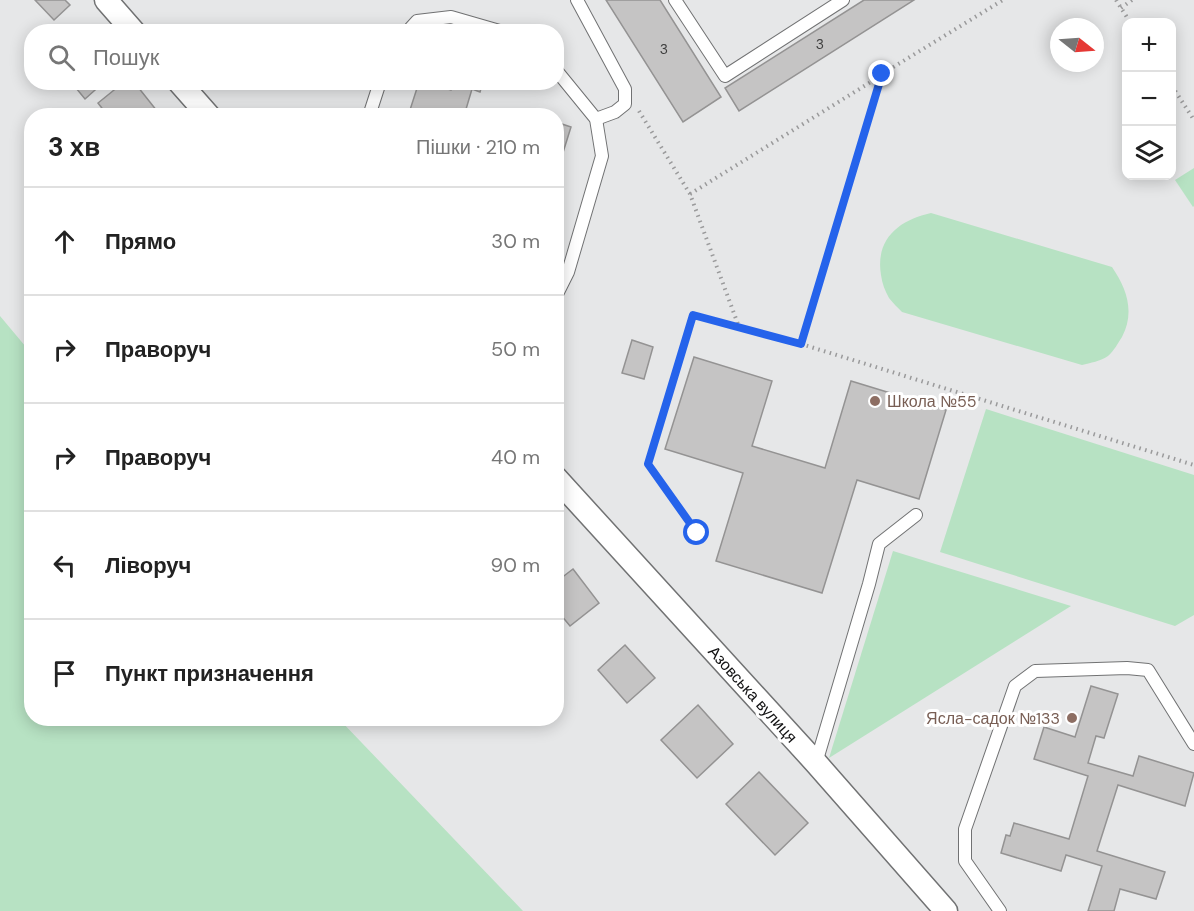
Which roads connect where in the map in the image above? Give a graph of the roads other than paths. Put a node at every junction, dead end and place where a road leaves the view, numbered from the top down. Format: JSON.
{"nodes":[{"id":1,"x":106,"y":0,"type":"edge"},
{"id":2,"x":577,"y":0,"type":"edge"},
{"id":3,"x":675,"y":0,"type":"edge"},
{"id":4,"x":843,"y":0,"type":"edge"},
{"id":5,"x":127,"y":24,"type":"edge"},
{"id":6,"x":414,"y":24,"type":"edge"},
{"id":7,"x":475,"y":24,"type":"edge"},
{"id":8,"x":564,"y":80,"type":"edge"},
{"id":9,"x":186,"y":90,"type":"edge"},
{"id":10,"x":377,"y":90,"type":"edge"},
{"id":11,"x":202,"y":108,"type":"edge"},
{"id":12,"x":372,"y":108,"type":"edge"},
{"id":13,"x":596,"y":119,"type":"junction"},
{"id":14,"x":564,"y":280,"type":"edge"},
{"id":15,"x":564,"y":487,"type":"edge"},
{"id":16,"x":916,"y":514,"type":"dead end"},
{"id":17,"x":1194,"y":744,"type":"edge"},
{"id":18,"x":816,"y":764,"type":"junction"},
{"id":19,"x":946,"y":911,"type":"edge"},
{"id":20,"x":1000,"y":911,"type":"edge"}],
"edges":[{"from":1,"to":5,"type":"street"},
{"from":2,"to":13,"type":"lane"},
{"from":3,"to":4,"type":"lane"},
{"from":6,"to":7,"type":"lane"},
{"from":8,"to":13,"type":"lane"},
{"from":9,"to":11,"type":"street"},
{"from":10,"to":12,"type":"lane"},
{"from":13,"to":14,"type":"lane"},
{"from":15,"to":18,"type":"street","name":"Азовська вулиця"},
{"from":16,"to":18,"type":"lane"},
{"from":17,"to":20,"type":"lane"},
{"from":18,"to":19,"type":"street","name":"Азовська вулиця"}]}
